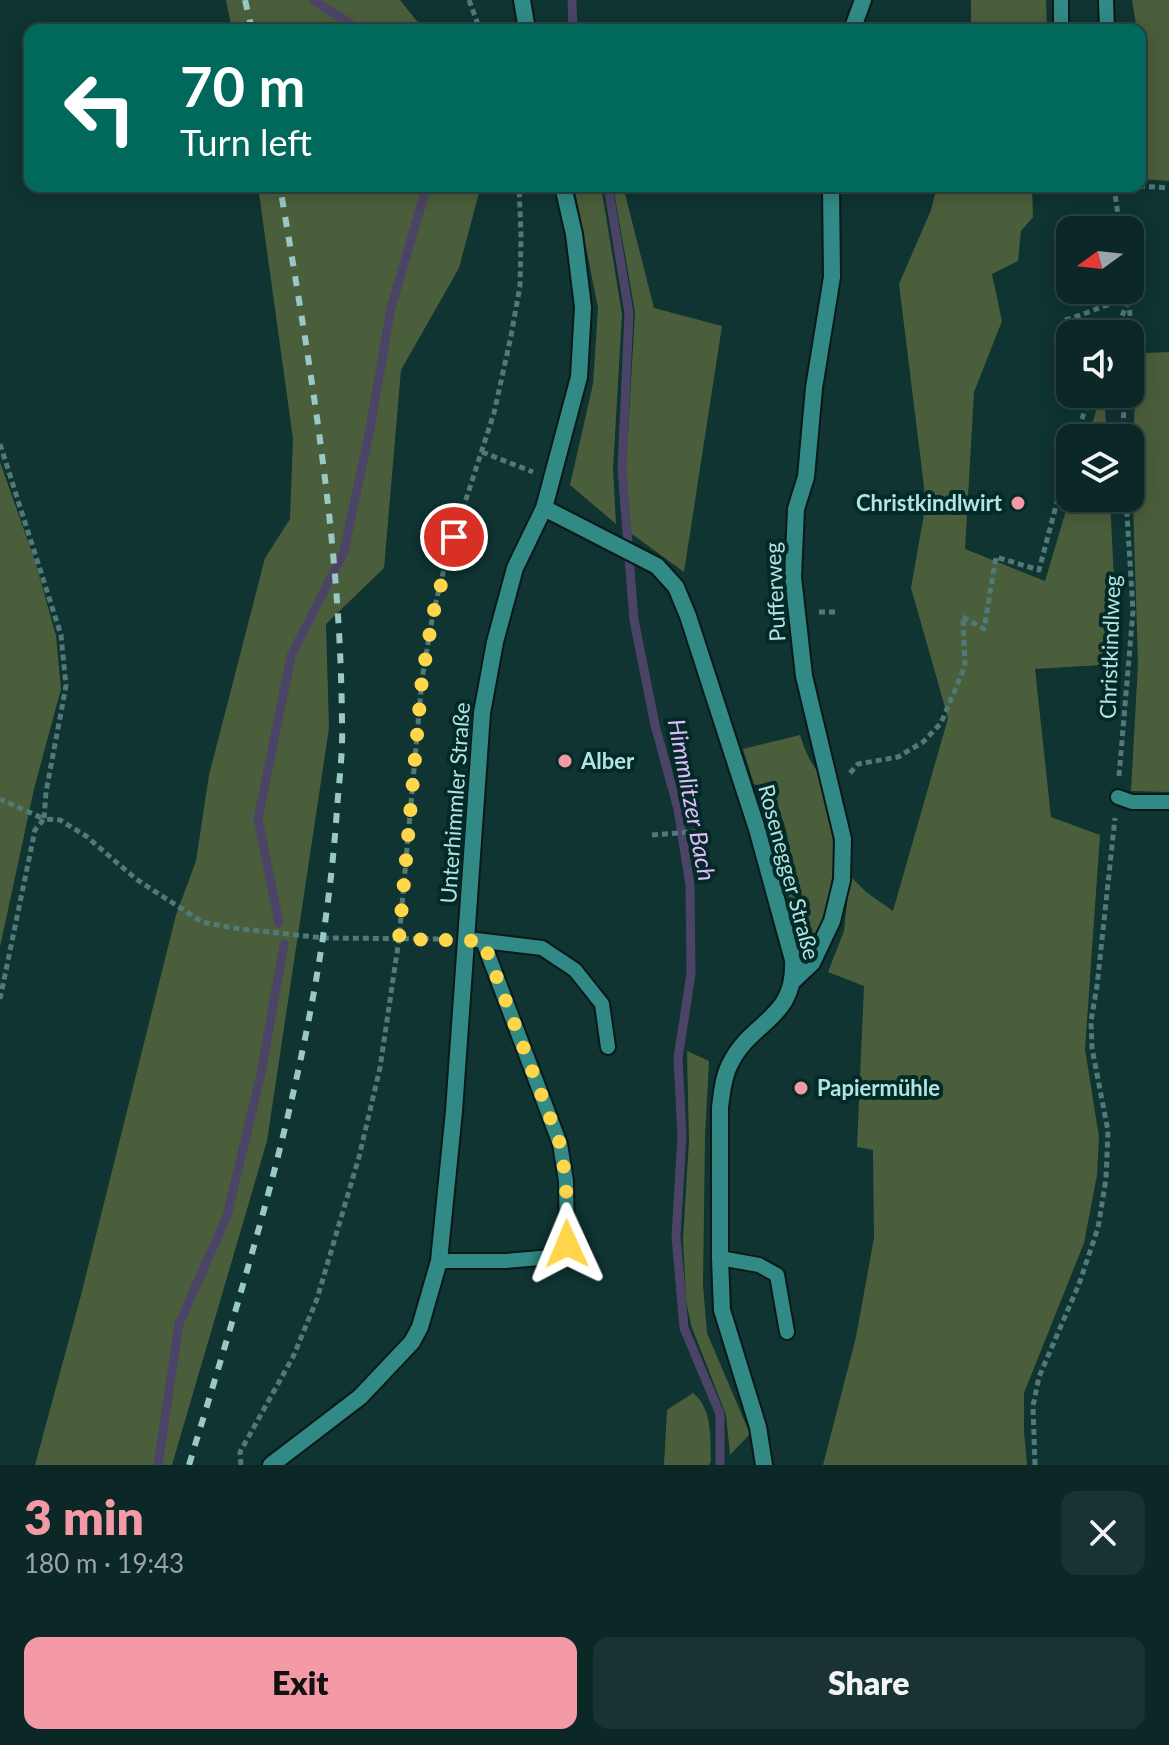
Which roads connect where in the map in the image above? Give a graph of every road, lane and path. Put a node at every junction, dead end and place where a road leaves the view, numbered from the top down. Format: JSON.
{"nodes":[{"id":1,"x":469,"y":0,"type":"edge"},
{"id":2,"x":522,"y":0,"type":"edge"},
{"id":3,"x":863,"y":0,"type":"edge"},
{"id":4,"x":1061,"y":0,"type":"edge"},
{"id":5,"x":1106,"y":0,"type":"edge"},
{"id":6,"x":478,"y":24,"type":"edge"},
{"id":7,"x":526,"y":24,"type":"edge"},
{"id":8,"x":854,"y":24,"type":"edge"},
{"id":9,"x":1061,"y":24,"type":"edge"},
{"id":10,"x":1107,"y":24,"type":"edge"},
{"id":11,"x":1146,"y":186,"type":"edge"},
{"id":12,"x":1169,"y":188,"type":"edge"},
{"id":13,"x":519,"y":192,"type":"edge"},
{"id":14,"x":564,"y":192,"type":"edge"},
{"id":15,"x":831,"y":192,"type":"edge"},
{"id":16,"x":1115,"y":192,"type":"edge"},
{"id":17,"x":1118,"y":216,"type":"edge"},
{"id":18,"x":1109,"y":304,"type":"edge"},
{"id":19,"x":1065,"y":320,"type":"dead end"},
{"id":20,"x":0,"y":444,"type":"edge"},
{"id":21,"x":482,"y":452,"type":"junction"},
{"id":22,"x":551,"y":482,"type":"junction"},
{"id":23,"x":1056,"y":506,"type":"edge"},
{"id":24,"x":544,"y":508,"type":"junction"},
{"id":25,"x":1127,"y":512,"type":"edge"},
{"id":26,"x":835,"y":612,"type":"dead end"},
{"id":27,"x":819,"y":621,"type":"dead end"},
{"id":28,"x":828,"y":778,"type":"junction"},
{"id":29,"x":1118,"y":797,"type":"junction"},
{"id":30,"x":0,"y":799,"type":"edge"},
{"id":31,"x":1169,"y":802,"type":"edge"},
{"id":32,"x":44,"y":819,"type":"junction"},
{"id":33,"x":703,"y":831,"type":"dead end"},
{"id":34,"x":652,"y":835,"type":"dead end"},
{"id":35,"x":399,"y":939,"type":"junction"},
{"id":36,"x":475,"y":940,"type":"junction"},
{"id":37,"x":794,"y":980,"type":"junction"},
{"id":38,"x":0,"y":999,"type":"edge"},
{"id":39,"x":608,"y":1047,"type":"dead end"},
{"id":40,"x":720,"y":1258,"type":"junction"},
{"id":41,"x":439,"y":1261,"type":"junction"},
{"id":42,"x":787,"y":1332,"type":"dead end"},
{"id":43,"x":241,"y":1465,"type":"edge"},
{"id":44,"x":271,"y":1465,"type":"edge"},
{"id":45,"x":764,"y":1465,"type":"edge"},
{"id":46,"x":1035,"y":1465,"type":"edge"}],
"edges":[{"from":1,"to":6,"type":"path"},
{"from":2,"to":7,"type":"street"},
{"from":3,"to":8,"type":"street"},
{"from":4,"to":9,"type":"lane"},
{"from":5,"to":10,"type":"lane"},
{"from":11,"to":12,"type":"path"},
{"from":13,"to":21,"type":"path"},
{"from":14,"to":22,"type":"street","name":"Unterhimmler Straße"},
{"from":15,"to":28,"type":"street","name":"Pufferweg"},
{"from":16,"to":17,"type":"path"},
{"from":18,"to":19,"type":"path"},
{"from":20,"to":32,"type":"path"},
{"from":21,"to":22,"type":"path"},
{"from":21,"to":35,"type":"path"},
{"from":22,"to":24,"type":"street","name":"Unterhimmler Straße"},
{"from":23,"to":28,"type":"path"},
{"from":24,"to":36,"type":"street","name":"Unterhimmler Straße"},
{"from":24,"to":37,"type":"street","name":"Rosenegger Straße"},
{"from":25,"to":29,"type":"path","name":"Christkindlweg"},
{"from":26,"to":27,"type":"path"},
{"from":28,"to":37,"type":"street","name":"Pufferweg"},
{"from":29,"to":31,"type":"lane"},
{"from":29,"to":46,"type":"path","name":"Christkindlweg"},
{"from":30,"to":32,"type":"path"},
{"from":32,"to":35,"type":"path"},
{"from":32,"to":38,"type":"path"},
{"from":33,"to":34,"type":"path"},
{"from":35,"to":36,"type":"path"},
{"from":35,"to":43,"type":"path"},
{"from":36,"to":39,"type":"lane"},
{"from":36,"to":41,"type":"street","name":"Unterhimmler Straße"},
{"from":36,"to":41,"type":"lane"},
{"from":37,"to":40,"type":"street","name":"Rosenegger Straße"},
{"from":40,"to":42,"type":"lane"},
{"from":40,"to":45,"type":"street","name":"Rosenegger Straße"},
{"from":41,"to":44,"type":"street","name":"Unterhimmler Straße"}]}
